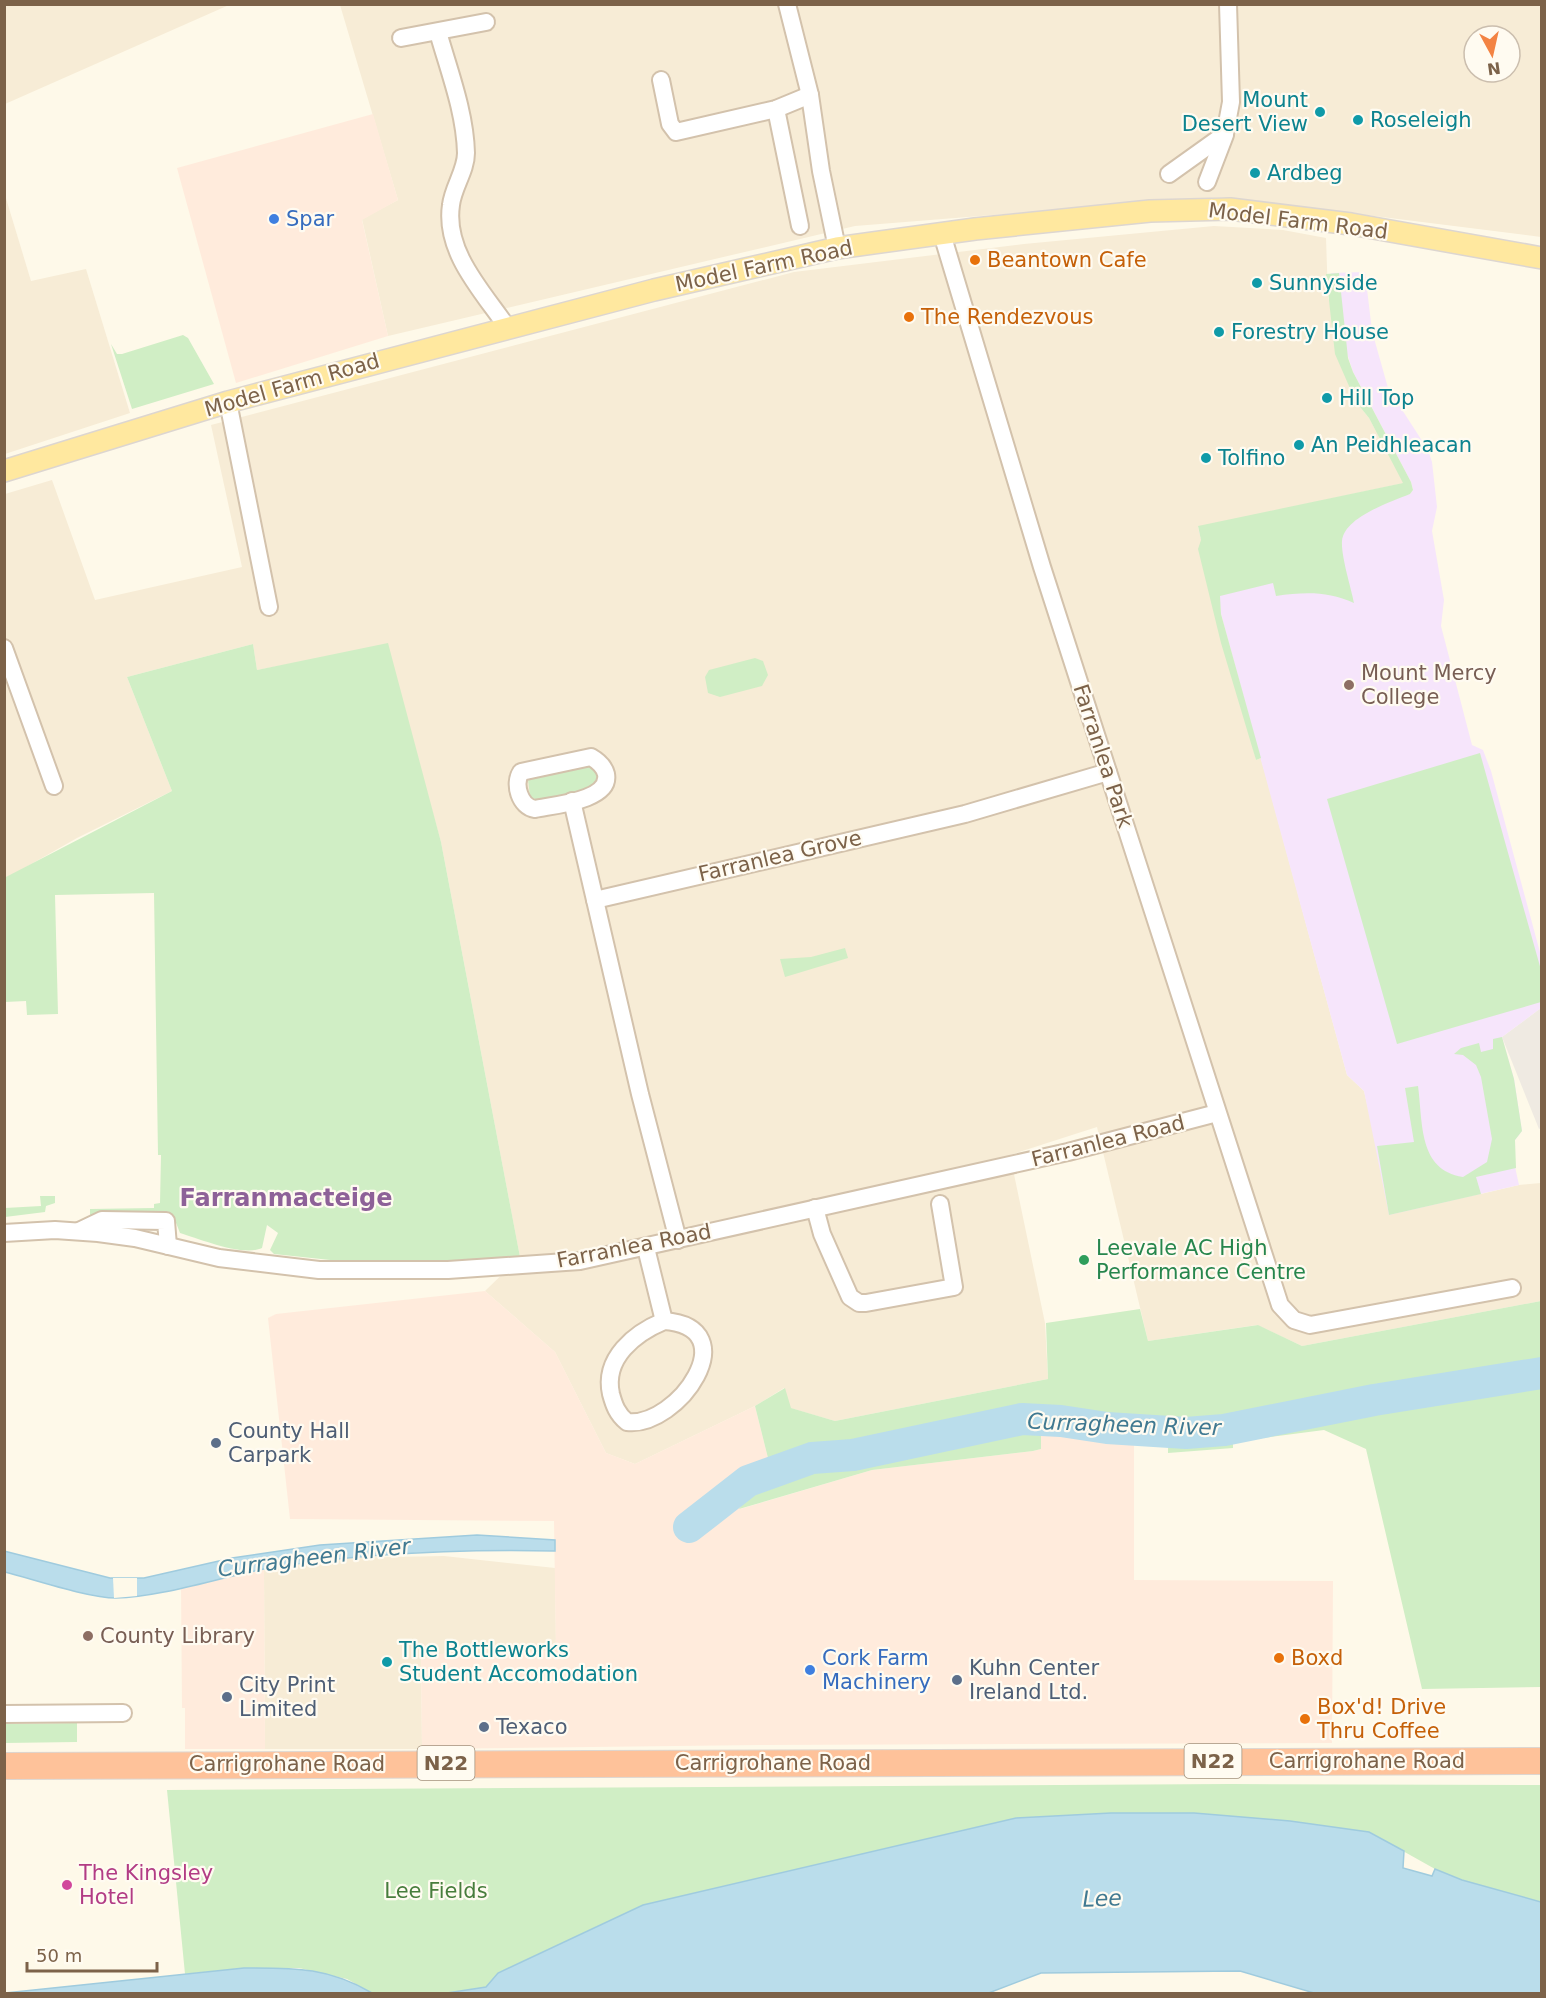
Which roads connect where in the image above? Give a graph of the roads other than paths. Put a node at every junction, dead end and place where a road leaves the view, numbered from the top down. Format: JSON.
{"nodes":[{"id":1,"x":787,"y":4,"type":"edge"},
{"id":2,"x":1228,"y":4,"type":"edge"},
{"id":3,"x":486,"y":22,"type":"dead end"},
{"id":4,"x":438,"y":32,"type":"junction"},
{"id":5,"x":401,"y":38,"type":"dead end"},
{"id":6,"x":662,"y":80,"type":"dead end"},
{"id":7,"x":810,"y":95,"type":"junction"},
{"id":8,"x":776,"y":109,"type":"junction"},
{"id":9,"x":1225,"y":134,"type":"junction"},
{"id":10,"x":1169,"y":174,"type":"dead end"},
{"id":11,"x":1208,"y":182,"type":"dead end"},
{"id":12,"x":800,"y":226,"type":"dead end"},
{"id":13,"x":942,"y":234,"type":"junction"},
{"id":14,"x":837,"y":248,"type":"junction"},
{"id":15,"x":1542,"y":258,"type":"edge"},
{"id":16,"x":507,"y":327,"type":"junction"},
{"id":17,"x":228,"y":402,"type":"junction"},
{"id":18,"x":4,"y":471,"type":"edge"},
{"id":19,"x":269,"y":607,"type":"dead end"},
{"id":20,"x":4,"y":648,"type":"edge"},
{"id":21,"x":1108,"y":772,"type":"junction"},
{"id":22,"x":54,"y":786,"type":"dead end"},
{"id":23,"x":572,"y":801,"type":"junction"},
{"id":24,"x":595,"y":900,"type":"junction"},
{"id":25,"x":1217,"y":1113,"type":"junction"},
{"id":26,"x":940,"y":1204,"type":"dead end"},
{"id":27,"x":815,"y":1208,"type":"junction"},
{"id":28,"x":78,"y":1231,"type":"junction"},
{"id":29,"x":4,"y":1233,"type":"edge"},
{"id":30,"x":678,"y":1240,"type":"junction"},
{"id":31,"x":168,"y":1246,"type":"junction"},
{"id":32,"x":646,"y":1248,"type":"junction"},
{"id":33,"x":1512,"y":1288,"type":"dead end"},
{"id":34,"x":664,"y":1321,"type":"junction"},
{"id":35,"x":123,"y":1713,"type":"dead end"},
{"id":36,"x":4,"y":1714,"type":"edge"},
{"id":37,"x":1542,"y":1761,"type":"edge"},
{"id":38,"x":4,"y":1766,"type":"edge"}],
"edges":[{"from":1,"to":7,"type":"street"},
{"from":2,"to":9,"type":"street"},
{"from":3,"to":4,"type":"street"},
{"from":4,"to":5,"type":"street"},
{"from":4,"to":16,"type":"street"},
{"from":6,"to":8,"type":"street"},
{"from":7,"to":8,"type":"street"},
{"from":7,"to":14,"type":"street"},
{"from":8,"to":12,"type":"street"},
{"from":9,"to":10,"type":"street"},
{"from":9,"to":11,"type":"street"},
{"from":13,"to":14,"type":"main road","name":"Model Farm Road"},
{"from":13,"to":15,"type":"main road","name":"Model Farm Road"},
{"from":13,"to":21,"type":"street","name":"Farranlea Park"},
{"from":14,"to":16,"type":"main road","name":"Model Farm Road"},
{"from":16,"to":17,"type":"main road","name":"Model Farm Road"},
{"from":17,"to":18,"type":"main road","name":"Model Farm Road"},
{"from":17,"to":19,"type":"street"},
{"from":20,"to":22,"type":"street"},
{"from":21,"to":24,"type":"street","name":"Farranlea Grove"},
{"from":21,"to":25,"type":"street","name":"Farranlea Park"},
{"from":23,"to":23,"type":"street"},
{"from":23,"to":24,"type":"street"},
{"from":24,"to":30,"type":"street"},
{"from":25,"to":27,"type":"street","name":"Farranlea Road"},
{"from":25,"to":33,"type":"street","name":"Farranlea Park"},
{"from":26,"to":27,"type":"street"},
{"from":27,"to":30,"type":"street","name":"Farranlea Road"},
{"from":28,"to":29,"type":"street","name":"Farranlea Road"},
{"from":28,"to":31,"type":"street","name":"Farranlea Road"},
{"from":28,"to":31,"type":"street"},
{"from":30,"to":32,"type":"street","name":"Farranlea Road"},
{"from":31,"to":32,"type":"street","name":"Farranlea Road"},
{"from":32,"to":34,"type":"street"},
{"from":34,"to":34,"type":"street"},
{"from":35,"to":36,"type":"street"},
{"from":37,"to":38,"type":"highway","name":"Carrigrohane Road","number":"N22"}]}
